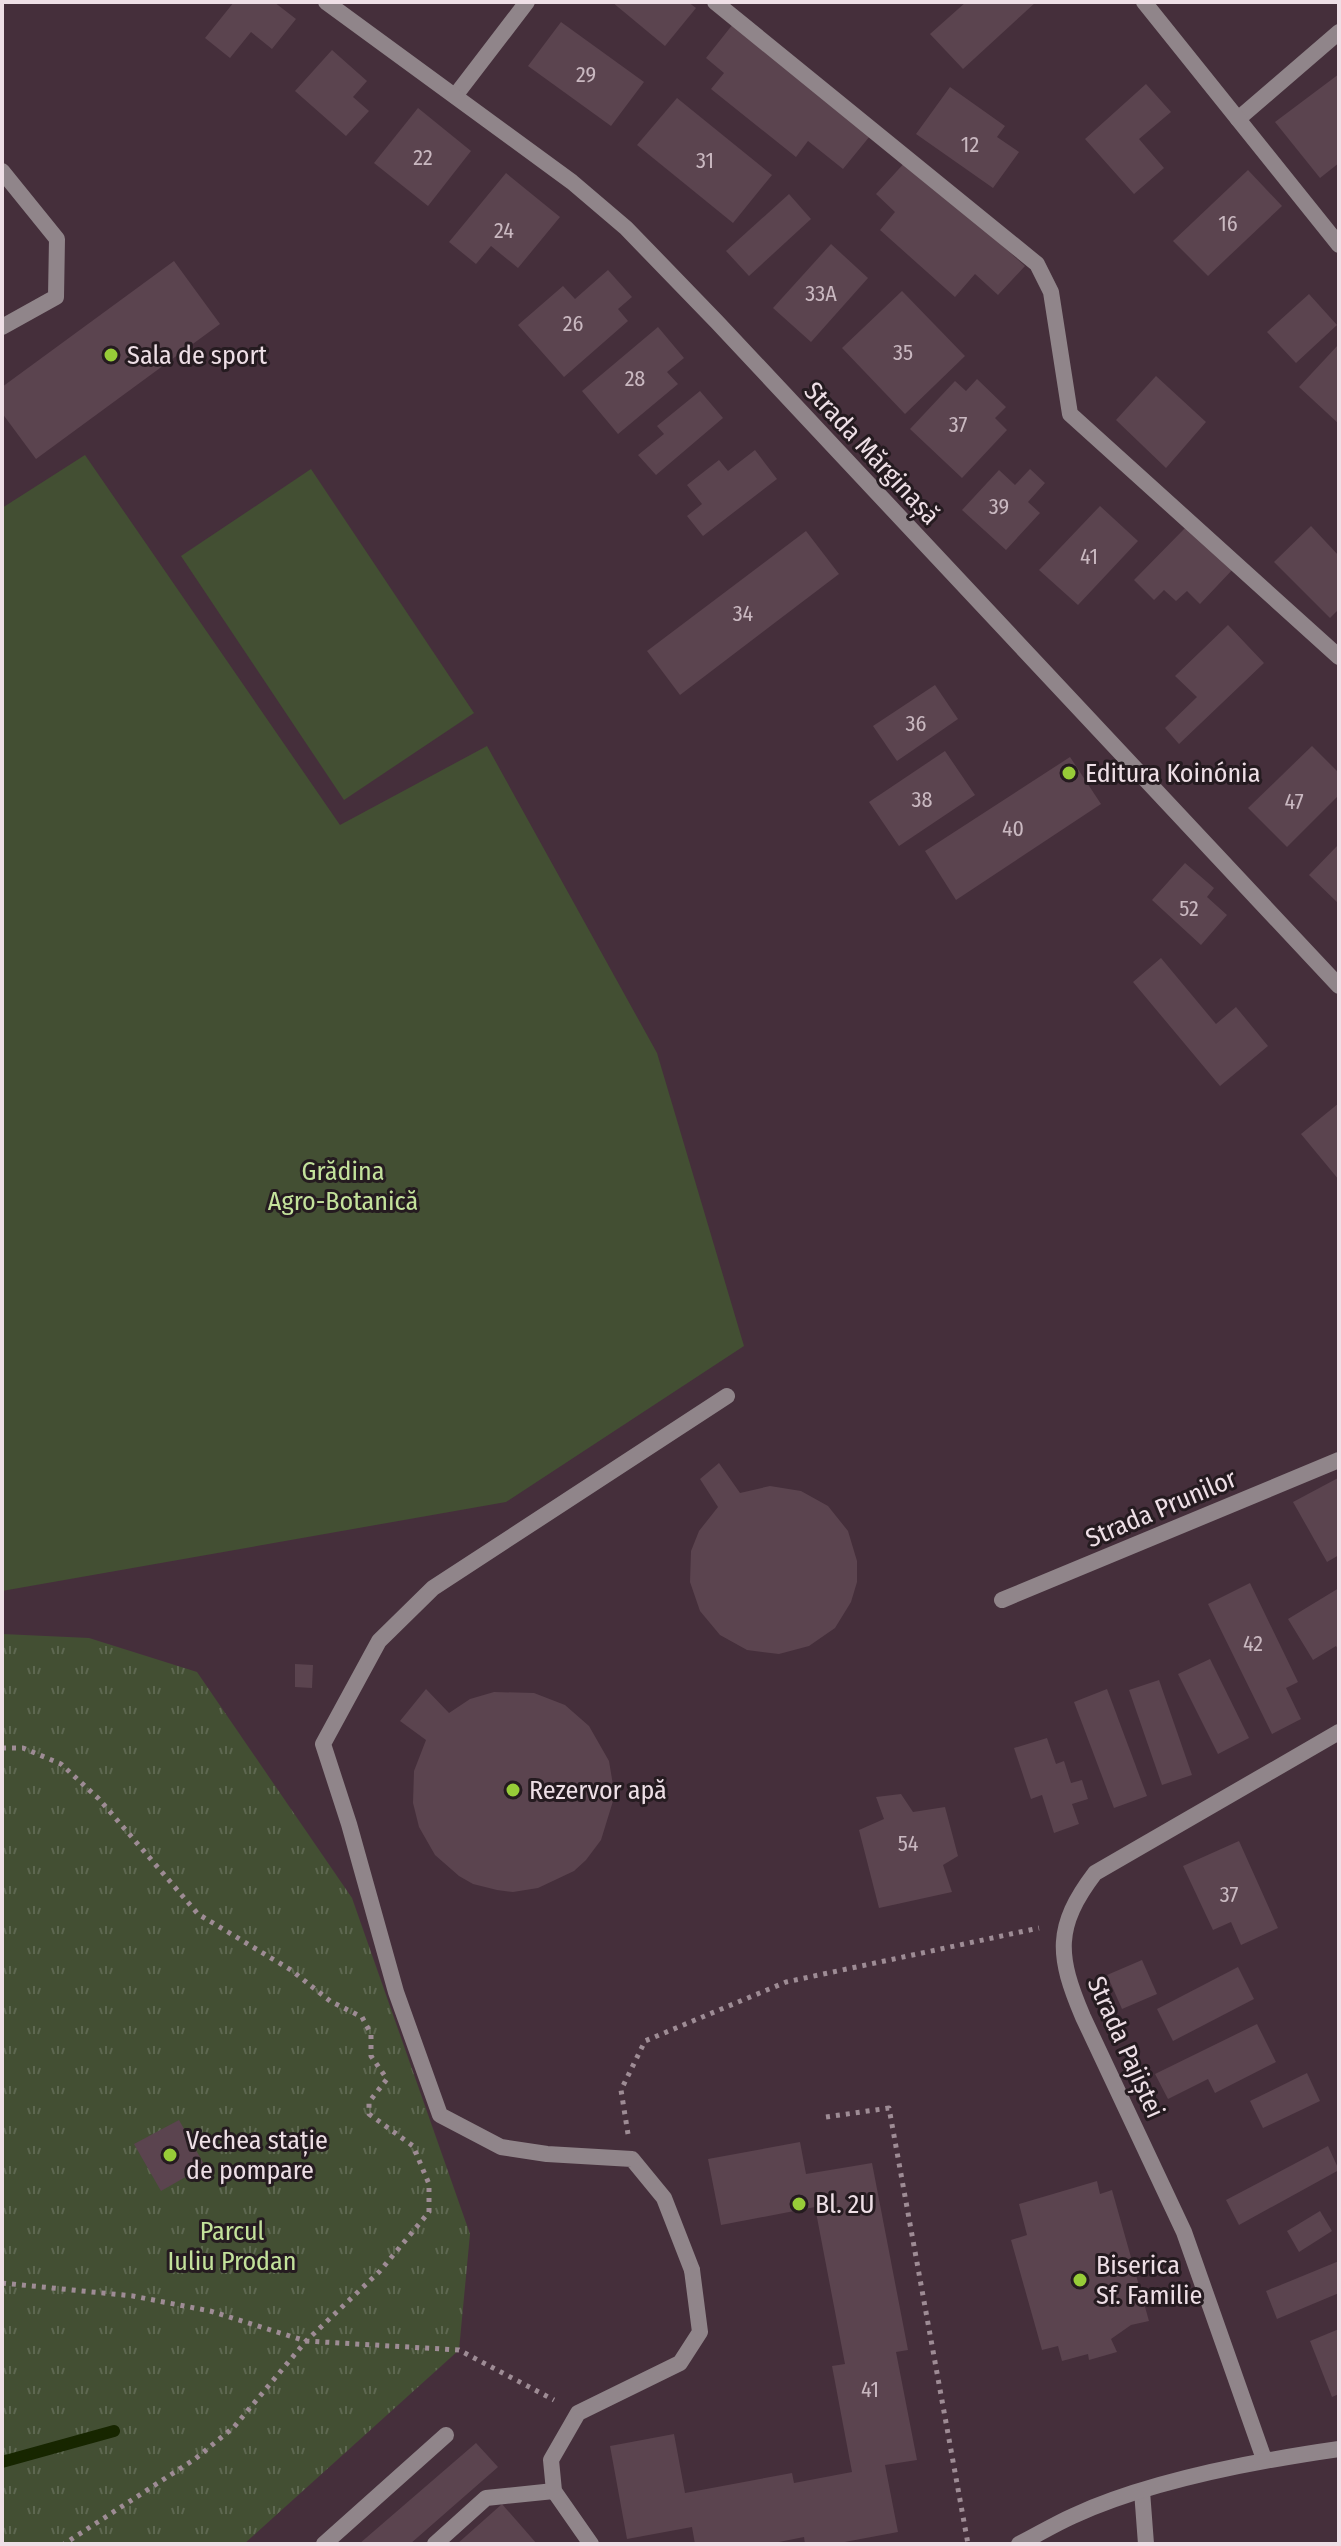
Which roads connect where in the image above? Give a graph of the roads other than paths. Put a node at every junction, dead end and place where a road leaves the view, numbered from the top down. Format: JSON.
{"nodes":[{"id":1,"x":326,"y":2,"type":"edge"},
{"id":2,"x":527,"y":2,"type":"edge"},
{"id":3,"x":715,"y":2,"type":"edge"},
{"id":4,"x":1144,"y":2,"type":"edge"},
{"id":5,"x":1339,"y":32,"type":"edge"},
{"id":6,"x":455,"y":96,"type":"junction"},
{"id":7,"x":1238,"y":119,"type":"junction"},
{"id":8,"x":2,"y":171,"type":"edge"},
{"id":9,"x":1339,"y":245,"type":"edge"},
{"id":10,"x":2,"y":327,"type":"edge"},
{"id":11,"x":1339,"y":657,"type":"edge"},
{"id":12,"x":1339,"y":986,"type":"edge"},
{"id":13,"x":727,"y":1396,"type":"dead end"},
{"id":14,"x":1339,"y":1460,"type":"edge"},
{"id":15,"x":1002,"y":1600,"type":"dead end"},
{"id":16,"x":1339,"y":1732,"type":"edge"},
{"id":17,"x":446,"y":2435,"type":"dead end"},
{"id":18,"x":1339,"y":2449,"type":"edge"},
{"id":19,"x":1264,"y":2459,"type":"junction"},
{"id":20,"x":554,"y":2491,"type":"junction"},
{"id":21,"x":1142,"y":2491,"type":"junction"},
{"id":22,"x":324,"y":2544,"type":"edge"},
{"id":23,"x":435,"y":2544,"type":"edge"},
{"id":24,"x":591,"y":2544,"type":"edge"},
{"id":25,"x":1019,"y":2544,"type":"edge"},
{"id":26,"x":1146,"y":2544,"type":"edge"}],
"edges":[{"from":1,"to":6,"type":"street","name":"Strada Mărginașă"},
{"from":2,"to":6,"type":"street"},
{"from":3,"to":11,"type":"street"},
{"from":4,"to":7,"type":"street"},
{"from":5,"to":7,"type":"street"},
{"from":6,"to":12,"type":"street","name":"Strada Mărginașă"},
{"from":7,"to":9,"type":"street"},
{"from":8,"to":10,"type":"street"},
{"from":13,"to":20,"type":"street"},
{"from":14,"to":15,"type":"street","name":"Strada Prunilor"},
{"from":16,"to":19,"type":"street","name":"Strada Pajiștei"},
{"from":17,"to":22,"type":"street"},
{"from":18,"to":19,"type":"street"},
{"from":19,"to":21,"type":"street"},
{"from":20,"to":23,"type":"street"},
{"from":20,"to":24,"type":"street"},
{"from":21,"to":25,"type":"street"},
{"from":21,"to":26,"type":"street"}]}
